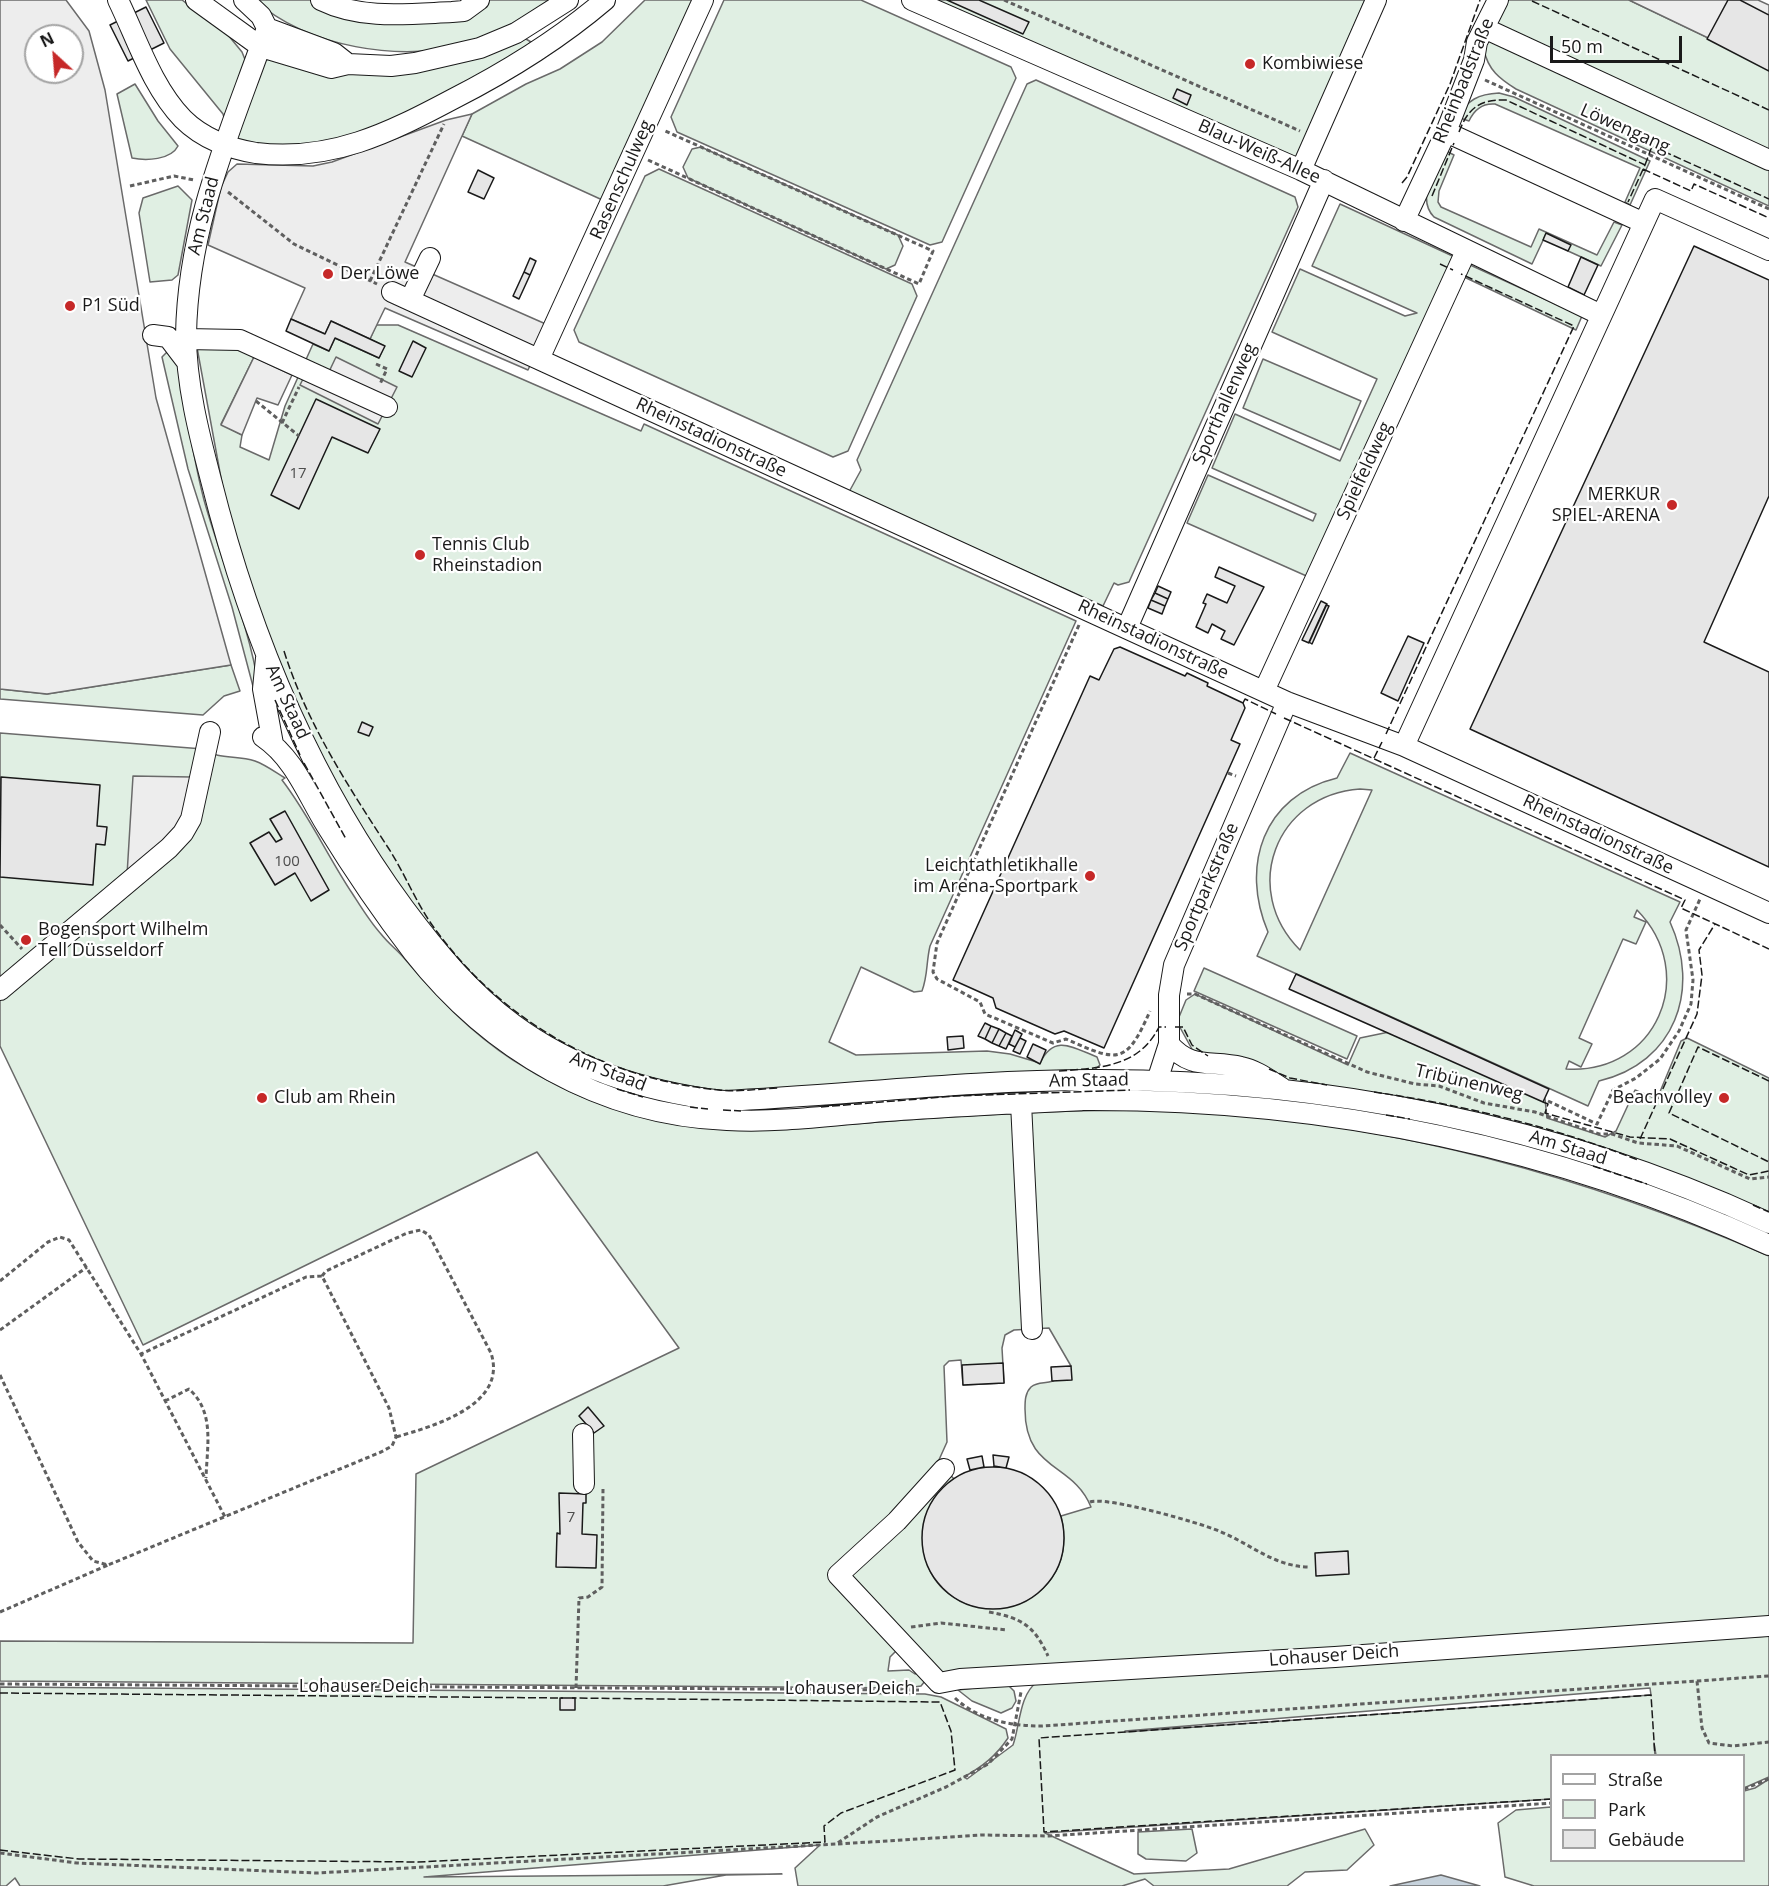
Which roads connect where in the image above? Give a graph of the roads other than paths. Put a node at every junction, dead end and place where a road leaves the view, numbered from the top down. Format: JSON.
{"nodes":[{"id":1,"x":118,"y":0,"type":"edge"},
{"id":2,"x":196,"y":0,"type":"edge"},
{"id":3,"x":244,"y":0,"type":"edge"},
{"id":4,"x":321,"y":0,"type":"edge"},
{"id":5,"x":478,"y":0,"type":"edge"},
{"id":6,"x":568,"y":0,"type":"edge"},
{"id":7,"x":605,"y":0,"type":"edge"},
{"id":8,"x":704,"y":0,"type":"edge"},
{"id":9,"x":912,"y":0,"type":"edge"},
{"id":10,"x":1376,"y":0,"type":"edge"},
{"id":11,"x":1498,"y":0,"type":"edge"},
{"id":12,"x":1485,"y":28,"type":"junction"},
{"id":13,"x":264,"y":38,"type":"junction"},
{"id":14,"x":291,"y":58,"type":"junction"},
{"id":15,"x":348,"y":64,"type":"junction"},
{"id":16,"x":251,"y":72,"type":"junction"},
{"id":17,"x":1446,"y":132,"type":"junction"},
{"id":18,"x":223,"y":145,"type":"junction"},
{"id":19,"x":1769,"y":160,"type":"edge"},
{"id":20,"x":1301,"y":170,"type":"junction"},
{"id":21,"x":1324,"y":180,"type":"junction"},
{"id":22,"x":1404,"y":221,"type":"junction"},
{"id":23,"x":1644,"y":223,"type":"junction"},
{"id":24,"x":1769,"y":250,"type":"edge"},
{"id":25,"x":1466,"y":251,"type":"junction"},
{"id":26,"x":430,"y":258,"type":"dead end"},
{"id":27,"x":1601,"y":315,"type":"junction"},
{"id":28,"x":153,"y":335,"type":"dead end"},
{"id":29,"x":186,"y":339,"type":"junction"},
{"id":30,"x":539,"y":359,"type":"junction"},
{"id":31,"x":187,"y":362,"type":"junction"},
{"id":32,"x":380,"y":403,"type":"road end"},
{"id":33,"x":1127,"y":628,"type":"junction"},
{"id":34,"x":266,"y":658,"type":"junction"},
{"id":35,"x":1264,"y":692,"type":"junction"},
{"id":36,"x":1287,"y":702,"type":"junction"},
{"id":37,"x":210,"y":732,"type":"dead end"},
{"id":38,"x":1404,"y":746,"type":"junction"},
{"id":39,"x":310,"y":753,"type":"junction"},
{"id":40,"x":292,"y":765,"type":"junction"},
{"id":41,"x":1769,"y":913,"type":"edge"},
{"id":42,"x":0,"y":990,"type":"edge"},
{"id":43,"x":1169,"y":1044,"type":"junction"},
{"id":44,"x":1157,"y":1081,"type":"junction"},
{"id":45,"x":1284,"y":1090,"type":"junction"},
{"id":46,"x":1021,"y":1103,"type":"junction"},
{"id":47,"x":1769,"y":1223,"type":"edge"},
{"id":48,"x":1769,"y":1245,"type":"edge"},
{"id":49,"x":1032,"y":1329,"type":"dead end"},
{"id":50,"x":583,"y":1434,"type":"dead end"},
{"id":51,"x":944,"y":1468,"type":"dead end"},
{"id":52,"x":593,"y":1484,"type":"road end"},
{"id":53,"x":1769,"y":1626,"type":"edge"}],
"edges":[{"from":1,"to":18,"type":"street"},
{"from":2,"to":13,"type":"street"},
{"from":3,"to":13,"type":"street"},
{"from":4,"to":5,"type":"street"},
{"from":6,"to":15,"type":"street"},
{"from":7,"to":18,"type":"street"},
{"from":8,"to":30,"type":"street","name":"Rasenschulweg"},
{"from":9,"to":20,"type":"street","name":"Blau-Weiß-Allee"},
{"from":10,"to":20,"type":"street"},
{"from":11,"to":12,"type":"street","name":"Rheinbadstraße"},
{"from":12,"to":17,"type":"street","name":"Rheinbadstraße"},
{"from":12,"to":19,"type":"street"},
{"from":13,"to":14,"type":"street"},
{"from":13,"to":15,"type":"street"},
{"from":13,"to":16,"type":"street","name":"Am Staad"},
{"from":14,"to":15,"type":"street"},
{"from":14,"to":16,"type":"street"},
{"from":16,"to":18,"type":"street","name":"Am Staad"},
{"from":17,"to":22,"type":"street","name":"Rheinbadstraße"},
{"from":17,"to":23,"type":"street"},
{"from":18,"to":29,"type":"street","name":"Am Staad"},
{"from":20,"to":21,"type":"street","name":"Blau-Weiß-Allee"},
{"from":21,"to":22,"type":"street","name":"Blau-Weiß-Allee"},
{"from":21,"to":33,"type":"street","name":"Sporthallenweg"},
{"from":22,"to":25,"type":"street","name":"Blau-Weiß-Allee"},
{"from":23,"to":24,"type":"street"},
{"from":23,"to":27,"type":"street"},
{"from":25,"to":27,"type":"street","name":"Blau-Weiß-Allee"},
{"from":25,"to":35,"type":"street","name":"Spielfeldweg"},
{"from":26,"to":30,"type":"street","name":"Rheinstadionstraße"},
{"from":27,"to":38,"type":"street"},
{"from":28,"to":31,"type":"street"},
{"from":29,"to":31,"type":"street","name":"Am Staad"},
{"from":29,"to":32,"type":"street"},
{"from":30,"to":33,"type":"street","name":"Rheinstadionstraße"},
{"from":31,"to":34,"type":"street","name":"Am Staad"},
{"from":33,"to":35,"type":"street","name":"Rheinstadionstraße"},
{"from":34,"to":39,"type":"street","name":"Am Staad"},
{"from":34,"to":40,"type":"street","name":"Am Staad"},
{"from":35,"to":36,"type":"street","name":"Rheinstadionstraße"},
{"from":36,"to":38,"type":"street","name":"Rheinstadionstraße"},
{"from":36,"to":43,"type":"street","name":"Sportparkstraße"},
{"from":37,"to":42,"type":"street"},
{"from":38,"to":41,"type":"street","name":"Rheinstadionstraße"},
{"from":39,"to":40,"type":"street"},
{"from":39,"to":44,"type":"street","name":"Am Staad"},
{"from":40,"to":46,"type":"street","name":"Am Staad"},
{"from":43,"to":44,"type":"street","name":"Sportparkstraße"},
{"from":43,"to":45,"type":"street"},
{"from":44,"to":45,"type":"street","name":"Am Staad"},
{"from":45,"to":47,"type":"street","name":"Am Staad"},
{"from":46,"to":48,"type":"street","name":"Am Staad"},
{"from":46,"to":49,"type":"street"},
{"from":50,"to":52,"type":"street"},
{"from":51,"to":53,"type":"street","name":"Lohauser Deich"}]}
